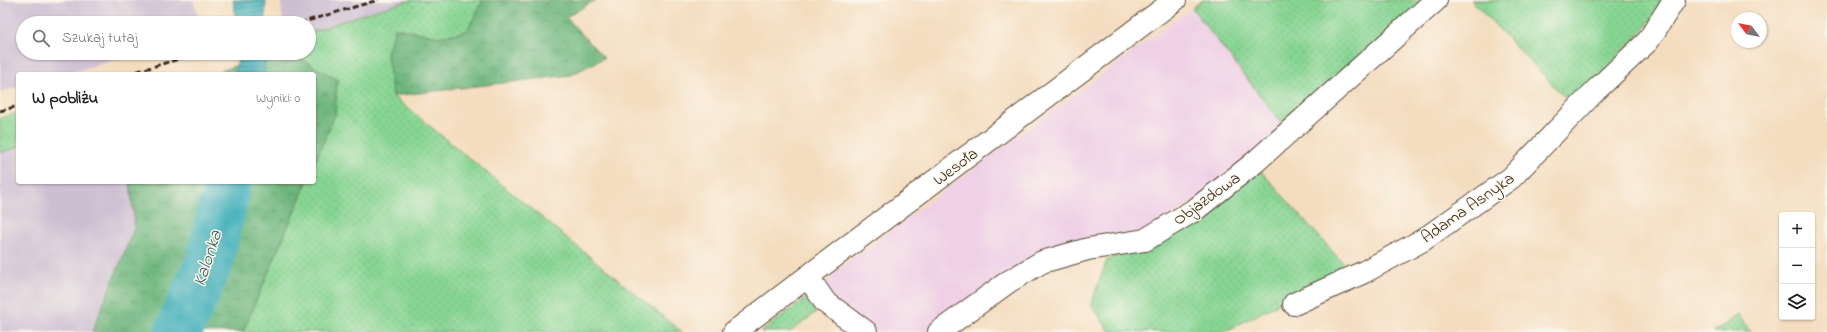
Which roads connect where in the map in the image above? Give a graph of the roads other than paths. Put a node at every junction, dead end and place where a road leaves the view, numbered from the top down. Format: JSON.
{"nodes":[{"id":1,"x":1175,"y":0,"type":"edge"},
{"id":2,"x":1436,"y":0,"type":"edge"},
{"id":3,"x":1674,"y":0,"type":"edge"},
{"id":4,"x":808,"y":277,"type":"junction"},
{"id":5,"x":1294,"y":304,"type":"dead end"},
{"id":6,"x":734,"y":332,"type":"edge"},
{"id":7,"x":866,"y":332,"type":"edge"},
{"id":8,"x":939,"y":332,"type":"edge"}],
"edges":[{"from":1,"to":4,"type":"street","name":"Wesoła"},
{"from":2,"to":8,"type":"street","name":"Objazdowa"},
{"from":3,"to":5,"type":"street","name":"Adama Asnyka"},
{"from":4,"to":6,"type":"street","name":"Wesoła"},
{"from":4,"to":7,"type":"street"}]}
